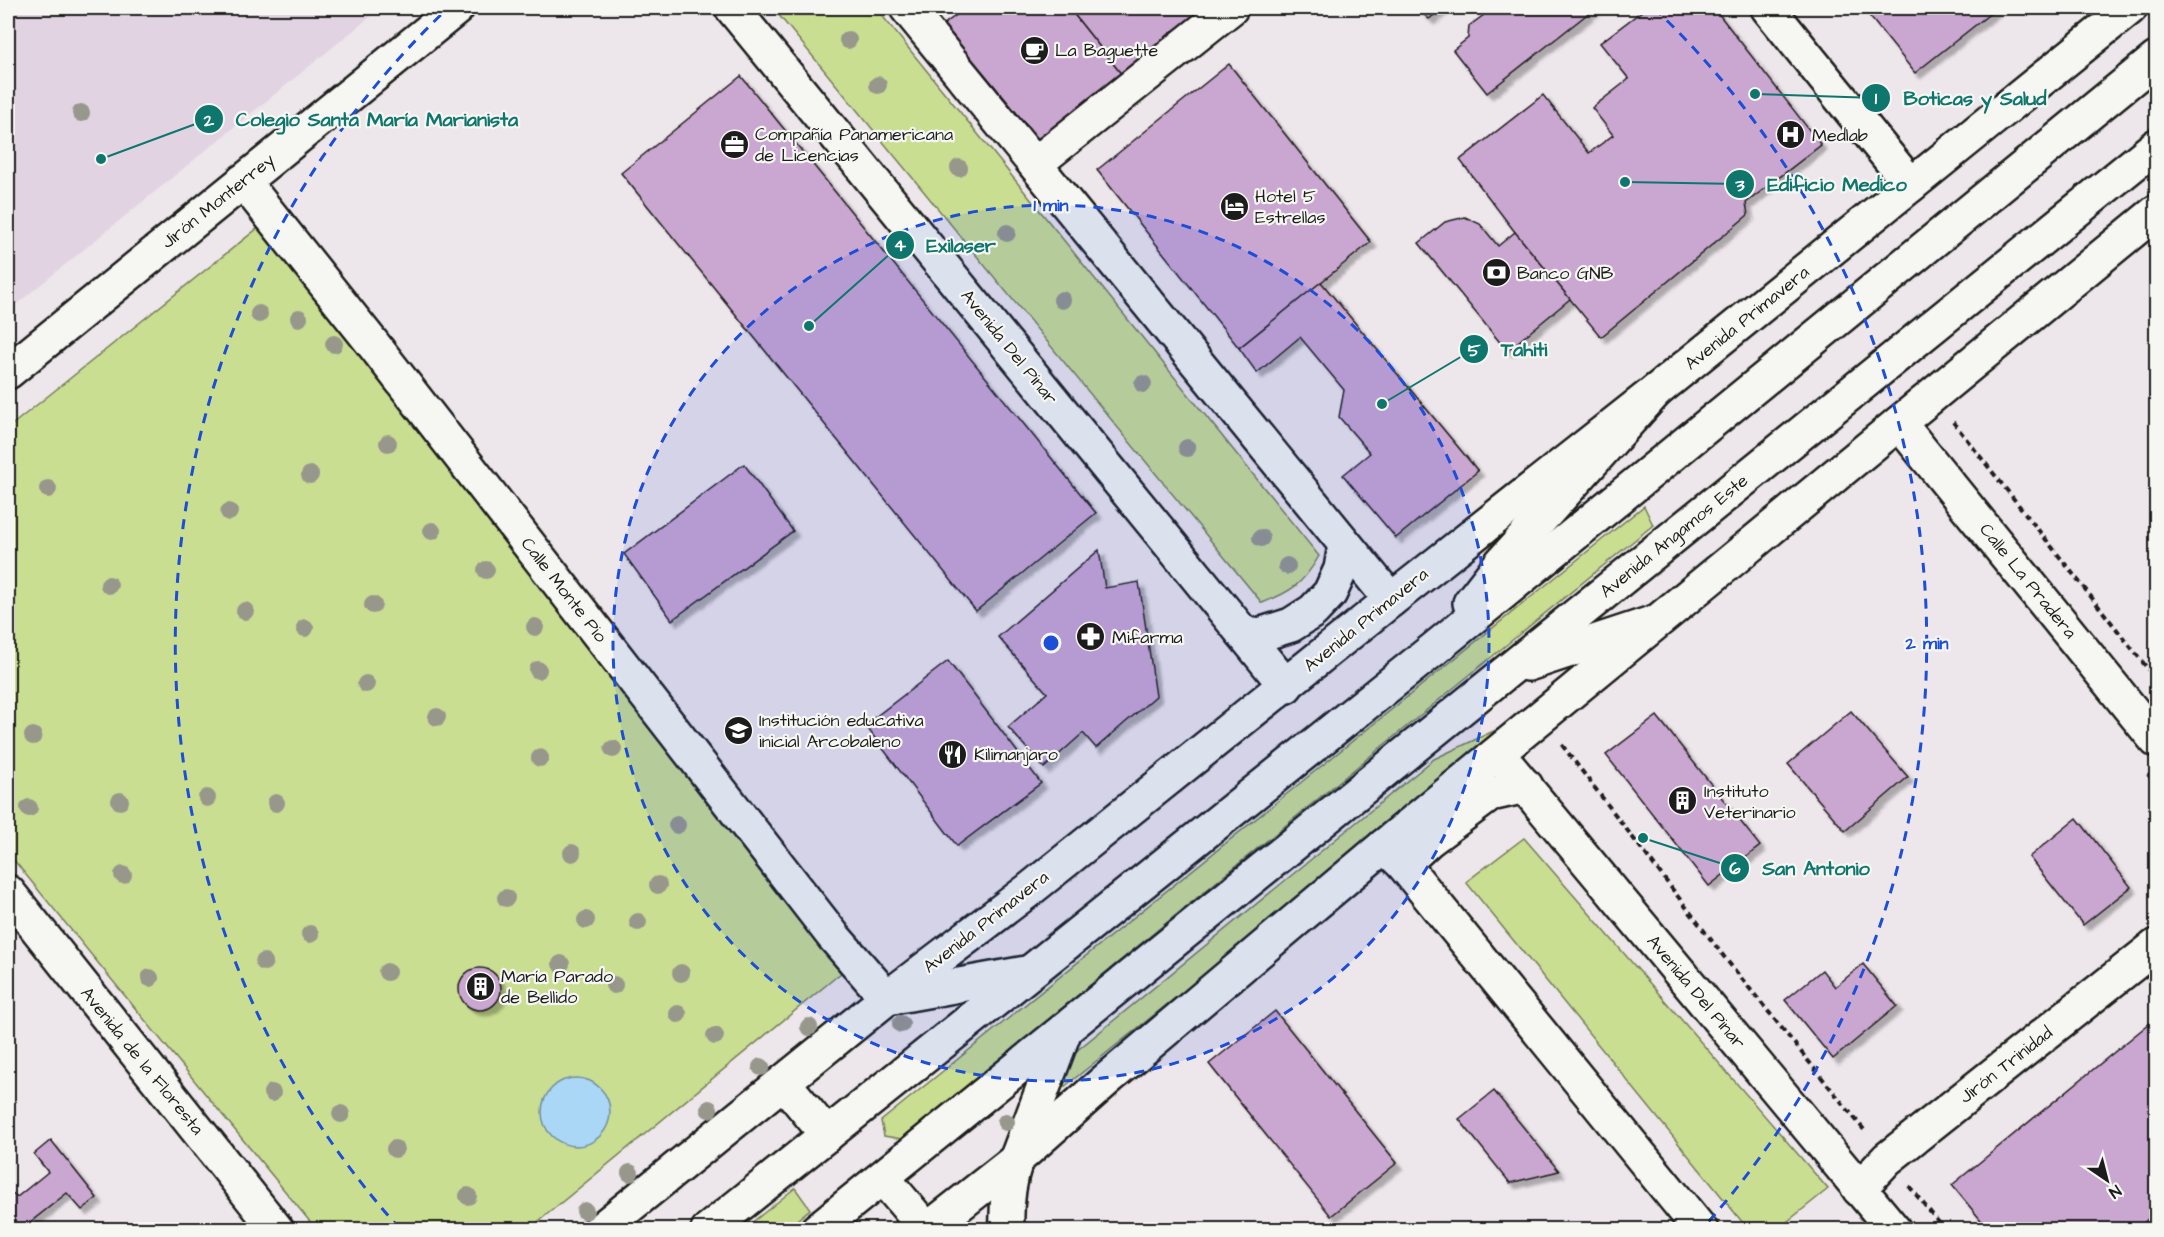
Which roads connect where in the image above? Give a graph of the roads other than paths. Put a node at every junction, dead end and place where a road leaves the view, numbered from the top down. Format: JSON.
{"nodes":[{"id":1,"x":457,"y":8,"type":"edge"},
{"id":2,"x":732,"y":8,"type":"edge"},
{"id":3,"x":907,"y":8,"type":"edge"},
{"id":4,"x":1231,"y":8,"type":"edge"},
{"id":5,"x":1768,"y":8,"type":"edge"},
{"id":6,"x":2130,"y":8,"type":"edge"},
{"id":7,"x":2157,"y":59,"type":"edge"},
{"id":8,"x":2157,"y":146,"type":"edge"},
{"id":9,"x":1035,"y":164,"type":"junction"},
{"id":10,"x":243,"y":181,"type":"junction"},
{"id":11,"x":1911,"y":185,"type":"junction"},
{"id":12,"x":2157,"y":212,"type":"edge"},
{"id":13,"x":8,"y":372,"type":"edge"},
{"id":14,"x":1656,"y":391,"type":"junction"},
{"id":15,"x":1899,"y":423,"type":"junction"},
{"id":16,"x":1346,"y":545,"type":"junction"},
{"id":17,"x":1390,"y":600,"type":"junction"},
{"id":18,"x":1655,"y":622,"type":"junction"},
{"id":19,"x":1242,"y":632,"type":"junction"},
{"id":20,"x":1434,"y":649,"type":"junction"},
{"id":21,"x":1507,"y":671,"type":"junction"},
{"id":22,"x":1286,"y":686,"type":"junction"},
{"id":23,"x":2157,"y":740,"type":"edge"},
{"id":24,"x":1498,"y":753,"type":"junction"},
{"id":25,"x":1527,"y":788,"type":"junction"},
{"id":26,"x":1394,"y":855,"type":"junction"},
{"id":27,"x":8,"y":892,"type":"edge"},
{"id":28,"x":2157,"y":946,"type":"edge"},
{"id":29,"x":1031,"y":973,"type":"junction"},
{"id":30,"x":887,"y":998,"type":"junction"},
{"id":31,"x":1067,"y":1027,"type":"junction"},
{"id":32,"x":784,"y":1083,"type":"junction"},
{"id":33,"x":827,"y":1134,"type":"junction"},
{"id":34,"x":1016,"y":1160,"type":"junction"},
{"id":35,"x":883,"y":1178,"type":"junction"},
{"id":36,"x":1859,"y":1190,"type":"junction"},
{"id":37,"x":277,"y":1230,"type":"edge"},
{"id":38,"x":600,"y":1230,"type":"edge"},
{"id":39,"x":708,"y":1230,"type":"edge"},
{"id":40,"x":818,"y":1230,"type":"edge"},
{"id":41,"x":927,"y":1230,"type":"edge"},
{"id":42,"x":1007,"y":1230,"type":"edge"},
{"id":43,"x":1701,"y":1230,"type":"edge"},
{"id":44,"x":1894,"y":1230,"type":"edge"}],
"edges":[{"from":1,"to":10,"type":"main road","name":"Jirón Monterrey"},
{"from":2,"to":19,"type":"main road","name":"Avenida Del Pinar"},
{"from":3,"to":9,"type":"main road"},
{"from":4,"to":9,"type":"main road"},
{"from":5,"to":11,"type":"main road"},
{"from":6,"to":11,"type":"main road","name":"Avenida Primavera"},
{"from":7,"to":20,"type":"main road"},
{"from":8,"to":21,"type":"main road","name":"Avenida Angamos Este"},
{"from":9,"to":16,"type":"main road"},
{"from":10,"to":13,"type":"main road","name":"Jirón Monterrey"},
{"from":10,"to":30,"type":"main road","name":"Calle Monte Pio"},
{"from":11,"to":14,"type":"main road","name":"Avenida Primavera"},
{"from":12,"to":15,"type":"main road"},
{"from":14,"to":17,"type":"main road","name":"Avenida Primavera"},
{"from":14,"to":20,"type":"main road"},
{"from":15,"to":18,"type":"main road"},
{"from":15,"to":23,"type":"main road","name":"Calle La Pradera"},
{"from":16,"to":17,"type":"main road"},
{"from":16,"to":19,"type":"main road"},
{"from":17,"to":22,"type":"main road","name":"Avenida Primavera"},
{"from":18,"to":21,"type":"main road"},
{"from":18,"to":24,"type":"main road"},
{"from":19,"to":22,"type":"main road","name":"Avenida Del Pinar"},
{"from":20,"to":29,"type":"main road"},
{"from":21,"to":31,"type":"main road"},
{"from":22,"to":30,"type":"main road","name":"Avenida Primavera"},
{"from":24,"to":25,"type":"main road","name":"Avenida Del Pinar"},
{"from":24,"to":26,"type":"main road"},
{"from":25,"to":26,"type":"main road"},
{"from":25,"to":36,"type":"main road","name":"Avenida Del Pinar"},
{"from":26,"to":34,"type":"main road"},
{"from":26,"to":43,"type":"main road"},
{"from":27,"to":37,"type":"main road","name":"Avenida de la Floresta"},
{"from":28,"to":36,"type":"main road","name":"Jirón Trinidad"},
{"from":29,"to":30,"type":"main road"},
{"from":29,"to":33,"type":"main road"},
{"from":30,"to":32,"type":"main road","name":"Avenida Primavera"},
{"from":31,"to":34,"type":"main road"},
{"from":31,"to":35,"type":"main road"},
{"from":32,"to":33,"type":"main road"},
{"from":32,"to":38,"type":"main road","name":"Avenida Primavera"},
{"from":33,"to":39,"type":"main road"},
{"from":34,"to":41,"type":"main road"},
{"from":34,"to":42,"type":"main road"},
{"from":35,"to":40,"type":"main road"},
{"from":35,"to":41,"type":"main road"},
{"from":36,"to":44,"type":"main road","name":"Avenida Del Pinar"}]}
